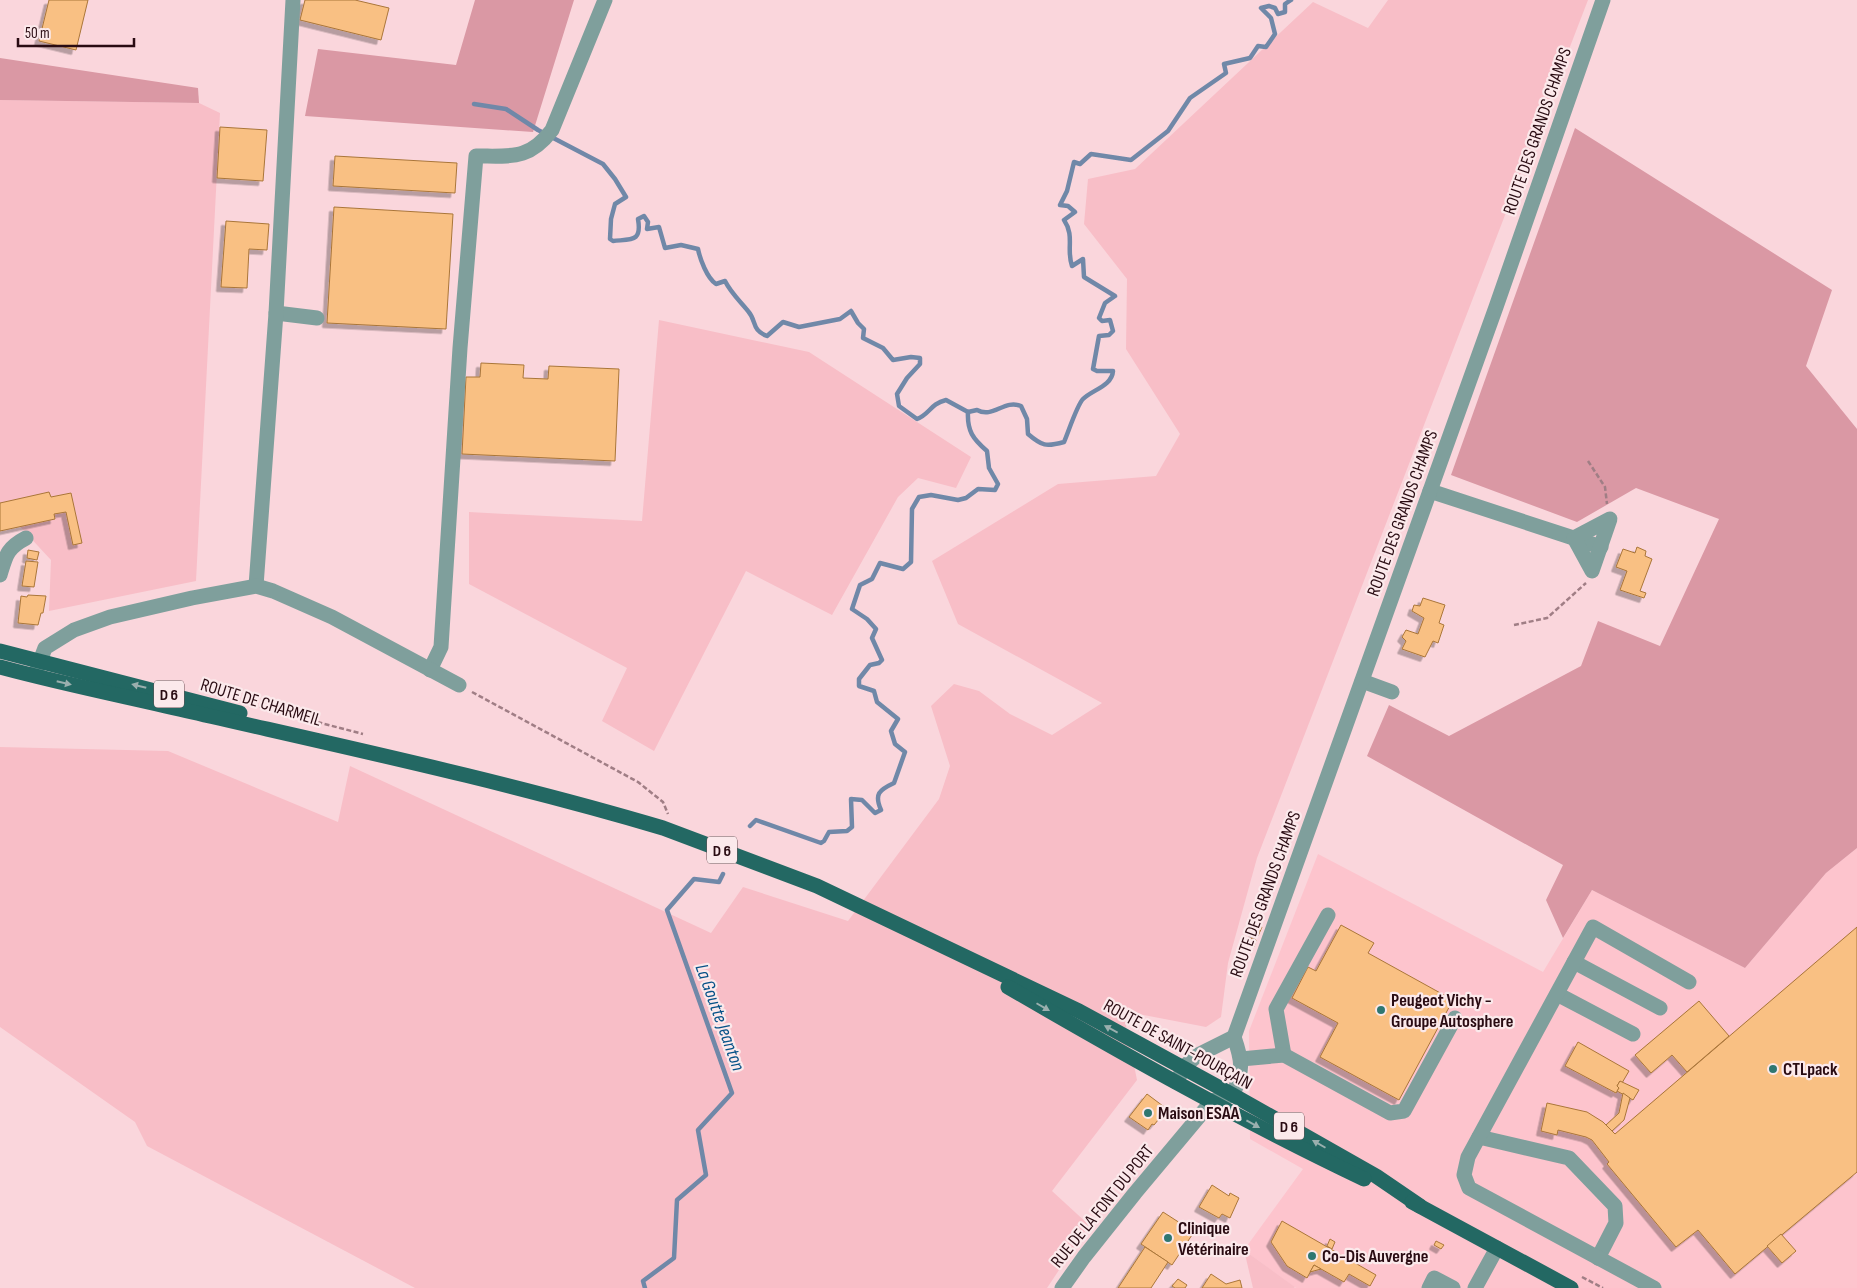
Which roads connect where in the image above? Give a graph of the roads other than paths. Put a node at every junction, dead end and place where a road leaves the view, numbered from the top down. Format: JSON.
{"nodes":[{"id":1,"x":293,"y":0,"type":"edge"},
{"id":2,"x":605,"y":0,"type":"edge"},
{"id":3,"x":1603,"y":0,"type":"edge"},
{"id":4,"x":276,"y":314,"type":"junction"},
{"id":5,"x":317,"y":318,"type":"dead end"},
{"id":6,"x":1430,"y":490,"type":"junction"},
{"id":7,"x":26,"y":538,"type":"dead end"},
{"id":8,"x":1574,"y":538,"type":"junction"},
{"id":9,"x":1601,"y":547,"type":"junction"},
{"id":10,"x":0,"y":575,"type":"edge"},
{"id":11,"x":256,"y":586,"type":"junction"},
{"id":12,"x":0,"y":651,"type":"edge"},
{"id":13,"x":39,"y":661,"type":"junction"},
{"id":14,"x":0,"y":667,"type":"edge"},
{"id":15,"x":430,"y":670,"type":"junction"},
{"id":16,"x":34,"y":676,"type":"junction"},
{"id":17,"x":1362,"y":681,"type":"junction"},
{"id":18,"x":459,"y":685,"type":"road end"},
{"id":19,"x":1392,"y":692,"type":"dead end"},
{"id":20,"x":336,"y":745,"type":"junction"},
{"id":21,"x":526,"y":791,"type":"joint"},
{"id":22,"x":1328,"y":915,"type":"dead end"},
{"id":23,"x":909,"y":930,"type":"junction"},
{"id":24,"x":1574,"y":962,"type":"junction"},
{"id":25,"x":1690,"y":982,"type":"dead end"},
{"id":26,"x":1557,"y":994,"type":"junction"},
{"id":27,"x":1660,"y":1008,"type":"dead end"},
{"id":28,"x":1455,"y":1018,"type":"dead end"},
{"id":29,"x":1633,"y":1034,"type":"dead end"},
{"id":30,"x":1234,"y":1037,"type":"junction"},
{"id":31,"x":1284,"y":1055,"type":"junction"},
{"id":32,"x":1241,"y":1059,"type":"junction"},
{"id":33,"x":1184,"y":1069,"type":"junction"},
{"id":34,"x":1176,"y":1082,"type":"junction"},
{"id":35,"x":1233,"y":1095,"type":"junction"},
{"id":36,"x":1212,"y":1101,"type":"junction"},
{"id":37,"x":1479,"y":1137,"type":"junction"},
{"id":38,"x":1420,"y":1206,"type":"junction"},
{"id":39,"x":1496,"y":1248,"type":"junction"},
{"id":40,"x":1598,"y":1258,"type":"junction"},
{"id":41,"x":1575,"y":1281,"type":"edge"},
{"id":42,"x":1062,"y":1288,"type":"edge"},
{"id":43,"x":1428,"y":1288,"type":"edge"},
{"id":44,"x":1453,"y":1288,"type":"edge"},
{"id":45,"x":1475,"y":1288,"type":"edge"},
{"id":46,"x":1654,"y":1288,"type":"edge"}],
"edges":[{"from":1,"to":4,"type":"street"},
{"from":2,"to":15,"type":"street"},
{"from":3,"to":6,"type":"street","name":"ROUTE DES GRANDS CHAMPS"},
{"from":4,"to":5,"type":"street"},
{"from":4,"to":11,"type":"street"},
{"from":6,"to":8,"type":"street"},
{"from":6,"to":17,"type":"street","name":"ROUTE DES GRANDS CHAMPS"},
{"from":7,"to":10,"type":"street"},
{"from":8,"to":9,"type":"street"},
{"from":8,"to":9,"type":"street"},
{"from":8,"to":9,"type":"street"},
{"from":11,"to":13,"type":"street"},
{"from":11,"to":15,"type":"street"},
{"from":12,"to":13,"type":"main road","name":"ROUTE DE CHARMEIL","number":"D 6"},
{"from":13,"to":16,"type":"street"},
{"from":20,"to":13,"type":"main road","name":"ROUTE DE CHARMEIL","number":"D 6","one_way":true},
{"from":14,"to":16,"type":"main road","name":"ROUTE DE CHARMEIL","number":"D 6"},
{"from":15,"to":18,"type":"street"},
{"from":16,"to":20,"type":"main road","name":"ROUTE DE CHARMEIL","number":"D 6","one_way":true},
{"from":17,"to":19,"type":"street"},
{"from":17,"to":30,"type":"street","name":"ROUTE DES GRANDS CHAMPS"},
{"from":20,"to":21,"type":"main road","name":"ROUTE DE CHARMEIL","number":"D 6"},
{"from":21,"to":23,"type":"main road","name":"ROUTE DE SAINT-POURÇAIN","number":"D 6"},
{"from":22,"to":31,"type":"street"},
{"from":33,"to":23,"type":"main road","name":"ROUTE DE SAINT-POURÇAIN","number":"D 6","one_way":true},
{"from":23,"to":34,"type":"main road","name":"ROUTE DE SAINT-POURÇAIN","number":"D 6","one_way":true},
{"from":24,"to":25,"type":"street"},
{"from":24,"to":26,"type":"street"},
{"from":24,"to":27,"type":"street"},
{"from":26,"to":29,"type":"street"},
{"from":26,"to":37,"type":"street"},
{"from":28,"to":31,"type":"street"},
{"from":30,"to":32,"type":"street"},
{"from":30,"to":33,"type":"street"},
{"from":31,"to":32,"type":"street"},
{"from":32,"to":35,"type":"street"},
{"from":33,"to":34,"type":"street"},
{"from":33,"to":35,"type":"main road","name":"ROUTE DE SAINT-POURÇAIN","number":"D 6"},
{"from":34,"to":36,"type":"main road","name":"ROUTE DE SAINT-POURÇAIN","number":"D 6"},
{"from":35,"to":36,"type":"street"},
{"from":38,"to":35,"type":"main road","name":"ROUTE DE SAINT-POURÇAIN","number":"D 6","one_way":true},
{"from":36,"to":38,"type":"main road","name":"ROUTE DE SAINT-POURÇAIN","number":"D 6","one_way":true},
{"from":36,"to":42,"type":"street","name":"RUE DE LA FONT DU PORT"},
{"from":37,"to":40,"type":"street"},
{"from":37,"to":40,"type":"street"},
{"from":38,"to":39,"type":"main road","name":"ROUTE DE SAINT-POURÇAIN","number":"D 6"},
{"from":39,"to":41,"type":"main road","name":"ROUTE DE SAINT-POURÇAIN","number":"D 6"},
{"from":39,"to":45,"type":"street"},
{"from":40,"to":46,"type":"street"},
{"from":43,"to":44,"type":"street"}]}
